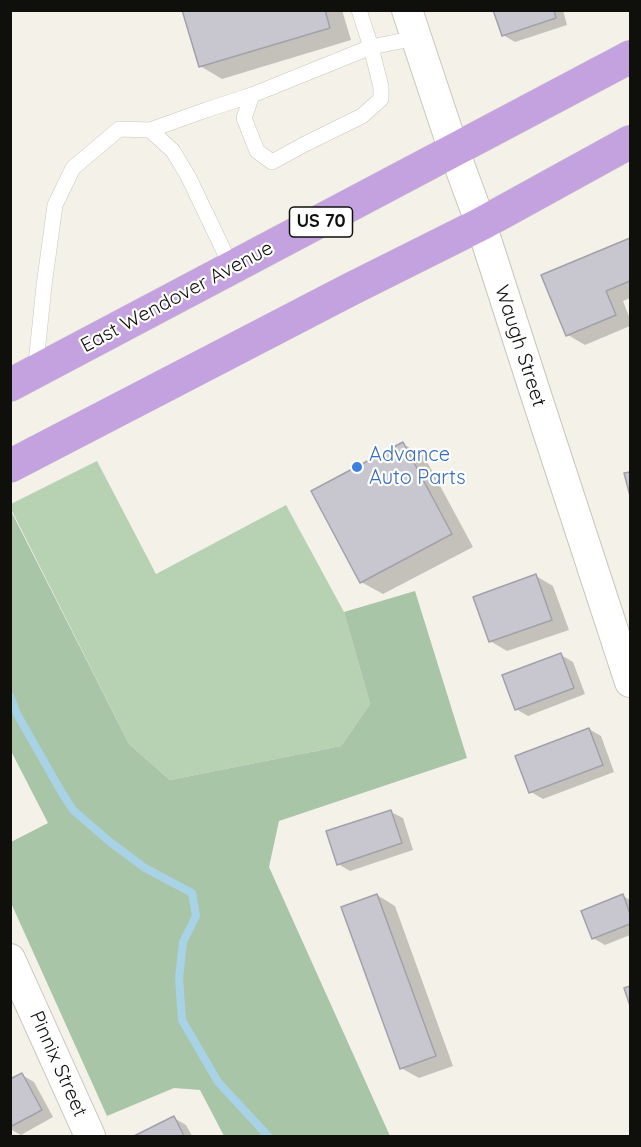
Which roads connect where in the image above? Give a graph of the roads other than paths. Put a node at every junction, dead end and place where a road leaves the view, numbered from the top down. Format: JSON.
{"nodes":[{"id":1,"x":359,"y":10,"type":"edge"},
{"id":2,"x":411,"y":24,"type":"edge"},
{"id":3,"x":370,"y":47,"type":"junction"},
{"id":4,"x":630,"y":57,"type":"edge"},
{"id":5,"x":252,"y":95,"type":"junction"},
{"id":6,"x":150,"y":130,"type":"junction"},
{"id":7,"x":630,"y":142,"type":"edge"},
{"id":8,"x":454,"y":151,"type":"junction"},
{"id":9,"x":481,"y":224,"type":"junction"},
{"id":10,"x":232,"y":268,"type":"junction"},
{"id":11,"x":22,"y":379,"type":"edge"},
{"id":12,"x":10,"y":466,"type":"edge"},
{"id":13,"x":630,"y":682,"type":"edge"},
{"id":14,"x":10,"y":959,"type":"edge"},
{"id":15,"x":90,"y":1137,"type":"edge"}],
"edges":[{"from":1,"to":3,"type":"lane"},
{"from":2,"to":3,"type":"lane"},
{"from":2,"to":8,"type":"street","name":"Waugh Street"},
{"from":3,"to":5,"type":"lane"},
{"from":3,"to":5,"type":"lane"},
{"from":4,"to":8,"type":"highway","name":"East Wendover Avenue","number":"US 70"},
{"from":5,"to":6,"type":"lane"},
{"from":6,"to":10,"type":"lane"},
{"from":6,"to":11,"type":"lane"},
{"from":7,"to":9,"type":"highway"},
{"from":8,"to":9,"type":"street","name":"Waugh Street"},
{"from":8,"to":10,"type":"highway","name":"East Wendover Avenue","number":"US 70"},
{"from":9,"to":12,"type":"highway"},
{"from":9,"to":13,"type":"street","name":"Waugh Street"},
{"from":10,"to":11,"type":"highway","name":"East Wendover Avenue","number":"US 70"},
{"from":14,"to":15,"type":"street","name":"Pinnix Street"}]}
